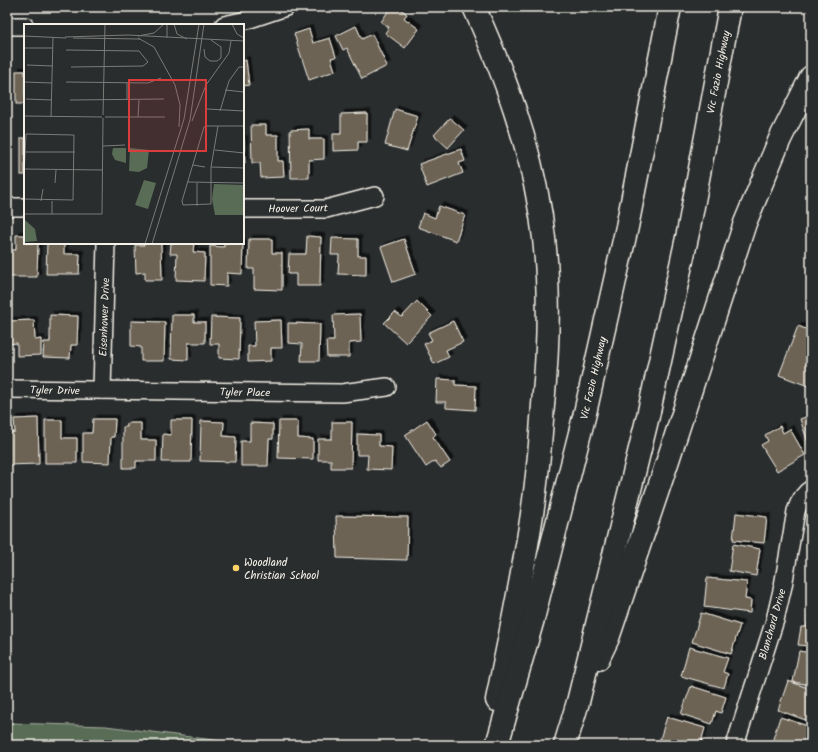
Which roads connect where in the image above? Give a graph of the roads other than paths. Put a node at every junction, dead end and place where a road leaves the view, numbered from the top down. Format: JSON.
{"nodes":[{"id":1,"x":286,"y":7,"type":"edge"},
{"id":2,"x":474,"y":7,"type":"edge"},
{"id":3,"x":670,"y":7,"type":"edge"},
{"id":4,"x":730,"y":7,"type":"edge"},
{"id":5,"x":229,"y":24,"type":"edge"},
{"id":6,"x":7,"y":26,"type":"edge"},
{"id":7,"x":24,"y":26,"type":"edge"},
{"id":8,"x":811,"y":77,"type":"edge"},
{"id":9,"x":375,"y":196,"type":"dead end"},
{"id":10,"x":7,"y":206,"type":"edge"},
{"id":11,"x":24,"y":207,"type":"edge"},
{"id":12,"x":244,"y":209,"type":"edge"},
{"id":13,"x":106,"y":244,"type":"edge"},
{"id":14,"x":387,"y":387,"type":"dead end"},
{"id":15,"x":7,"y":389,"type":"edge"},
{"id":16,"x":102,"y":390,"type":"junction"},
{"id":17,"x":811,"y":489,"type":"edge"},
{"id":18,"x":578,"y":702,"type":"junction"},
{"id":19,"x":488,"y":745,"type":"edge"},
{"id":20,"x":497,"y":745,"type":"edge"},
{"id":21,"x":565,"y":745,"type":"edge"},
{"id":22,"x":736,"y":745,"type":"edge"}],
"edges":[{"from":1,"to":5,"type":"street"},
{"from":2,"to":19,"type":"highway"},
{"from":3,"to":20,"type":"highway","name":"Vic Fazio Highway"},
{"from":4,"to":18,"type":"highway","name":"Vic Fazio Highway"},
{"from":6,"to":7,"type":"street"},
{"from":8,"to":18,"type":"highway"},
{"from":9,"to":12,"type":"street","name":"Hoover Court"},
{"from":10,"to":11,"type":"street"},
{"from":13,"to":16,"type":"street","name":"Eisenhower Drive"},
{"from":14,"to":16,"type":"street","name":"Tyler Place"},
{"from":15,"to":16,"type":"street","name":"Tyler Drive"},
{"from":17,"to":22,"type":"street","name":"Blanchard Drive"},
{"from":18,"to":21,"type":"highway","name":"Vic Fazio Highway"}]}
